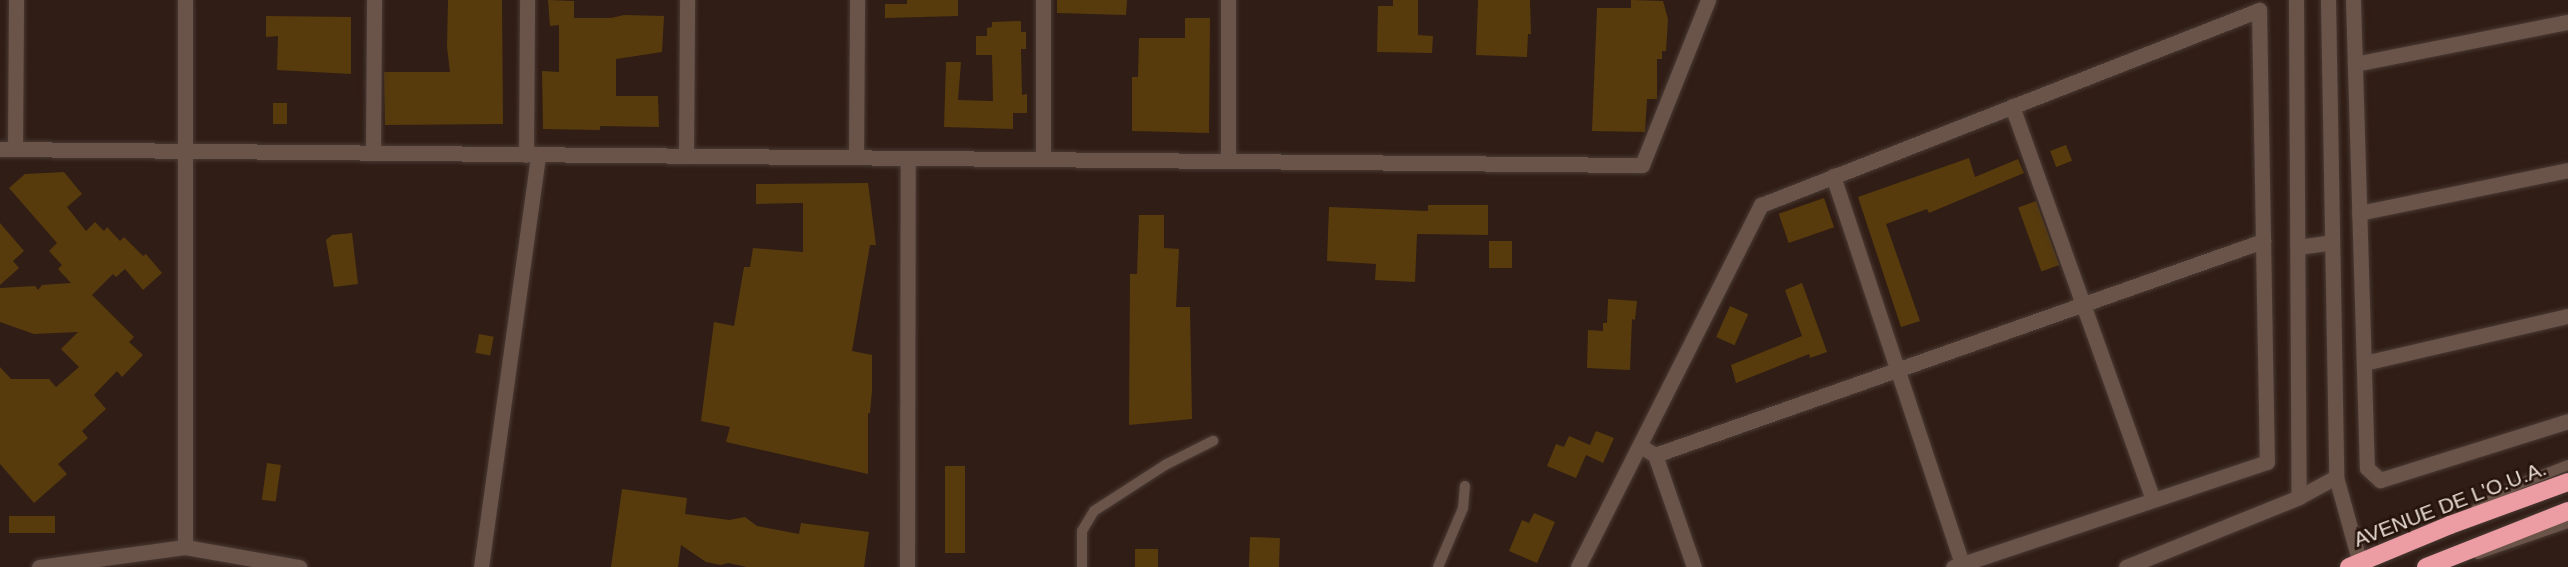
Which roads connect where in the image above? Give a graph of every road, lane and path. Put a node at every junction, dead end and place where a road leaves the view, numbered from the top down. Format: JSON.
{"nodes":[{"id":1,"x":16,"y":0,"type":"edge"},
{"id":2,"x":185,"y":0,"type":"edge"},
{"id":3,"x":374,"y":0,"type":"edge"},
{"id":4,"x":527,"y":0,"type":"edge"},
{"id":5,"x":687,"y":0,"type":"edge"},
{"id":6,"x":857,"y":0,"type":"edge"},
{"id":7,"x":1043,"y":0,"type":"edge"},
{"id":8,"x":1228,"y":0,"type":"edge"},
{"id":9,"x":1708,"y":0,"type":"edge"},
{"id":10,"x":2296,"y":0,"type":"edge"},
{"id":11,"x":2328,"y":0,"type":"edge"},
{"id":12,"x":2353,"y":0,"type":"edge"},
{"id":13,"x":2568,"y":22,"type":"edge"},
{"id":14,"x":2355,"y":64,"type":"junction"},
{"id":15,"x":2012,"y":106,"type":"junction"},
{"id":16,"x":8,"y":149,"type":"edge"},
{"id":17,"x":187,"y":151,"type":"junction"},
{"id":18,"x":373,"y":153,"type":"junction"},
{"id":19,"x":532,"y":155,"type":"junction"},
{"id":20,"x":687,"y":156,"type":"junction"},
{"id":21,"x":856,"y":158,"type":"junction"},
{"id":22,"x":908,"y":158,"type":"junction"},
{"id":23,"x":1043,"y":159,"type":"junction"},
{"id":24,"x":1228,"y":161,"type":"junction"},
{"id":25,"x":2568,"y":170,"type":"edge"},
{"id":26,"x":1833,"y":176,"type":"junction"},
{"id":27,"x":2360,"y":213,"type":"junction"},
{"id":28,"x":2263,"y":241,"type":"junction"},
{"id":29,"x":2332,"y":242,"type":"junction"},
{"id":30,"x":2298,"y":248,"type":"junction"},
{"id":31,"x":2083,"y":305,"type":"junction"},
{"id":32,"x":2568,"y":316,"type":"edge"},
{"id":33,"x":2364,"y":363,"type":"junction"},
{"id":34,"x":1898,"y":370,"type":"junction"},
{"id":35,"x":2568,"y":421,"type":"edge"},
{"id":36,"x":1213,"y":441,"type":"dead end"},
{"id":37,"x":1639,"y":445,"type":"junction"},
{"id":38,"x":1655,"y":455,"type":"junction"},
{"id":39,"x":2568,"y":465,"type":"edge"},
{"id":40,"x":2336,"y":477,"type":"junction"},
{"id":41,"x":2568,"y":482,"type":"edge"},
{"id":42,"x":1465,"y":486,"type":"dead end"},
{"id":43,"x":2299,"y":496,"type":"junction"},
{"id":44,"x":2153,"y":500,"type":"junction"},
{"id":45,"x":2568,"y":511,"type":"edge"},
{"id":46,"x":2568,"y":523,"type":"edge"},
{"id":47,"x":2450,"y":525,"type":"junction"},
{"id":48,"x":185,"y":547,"type":"junction"},
{"id":49,"x":1958,"y":565,"type":"edge"},
{"id":50,"x":2356,"y":566,"type":"edge"},
{"id":51,"x":39,"y":567,"type":"edge"},
{"id":52,"x":298,"y":567,"type":"edge"},
{"id":53,"x":481,"y":567,"type":"edge"},
{"id":54,"x":908,"y":567,"type":"edge"},
{"id":55,"x":1082,"y":567,"type":"edge"},
{"id":56,"x":1438,"y":567,"type":"edge"},
{"id":57,"x":1578,"y":567,"type":"edge"},
{"id":58,"x":1694,"y":567,"type":"edge"},
{"id":59,"x":2126,"y":567,"type":"edge"},
{"id":60,"x":2427,"y":567,"type":"edge"}],
"edges":[{"from":1,"to":16,"type":"street"},
{"from":2,"to":17,"type":"street"},
{"from":3,"to":18,"type":"street"},
{"from":4,"to":19,"type":"street"},
{"from":5,"to":20,"type":"street"},
{"from":6,"to":21,"type":"street"},
{"from":7,"to":23,"type":"street"},
{"from":8,"to":24,"type":"street"},
{"from":9,"to":24,"type":"street"},
{"from":10,"to":30,"type":"street"},
{"from":11,"to":29,"type":"street"},
{"from":12,"to":14,"type":"street"},
{"from":13,"to":14,"type":"street"},
{"from":14,"to":27,"type":"street"},
{"from":15,"to":26,"type":"street"},
{"from":15,"to":28,"type":"street"},
{"from":15,"to":31,"type":"street"},
{"from":16,"to":17,"type":"street"},
{"from":17,"to":18,"type":"street"},
{"from":17,"to":48,"type":"street"},
{"from":18,"to":19,"type":"street"},
{"from":19,"to":20,"type":"street"},
{"from":19,"to":53,"type":"street"},
{"from":20,"to":21,"type":"street"},
{"from":21,"to":22,"type":"street"},
{"from":22,"to":23,"type":"street"},
{"from":22,"to":54,"type":"street"},
{"from":23,"to":24,"type":"street"},
{"from":25,"to":27,"type":"street"},
{"from":26,"to":34,"type":"street"},
{"from":26,"to":37,"type":"street"},
{"from":27,"to":33,"type":"street"},
{"from":28,"to":31,"type":"street"},
{"from":28,"to":44,"type":"street"},
{"from":29,"to":30,"type":"street"},
{"from":29,"to":40,"type":"street"},
{"from":30,"to":43,"type":"street"},
{"from":31,"to":34,"type":"street"},
{"from":31,"to":44,"type":"street"},
{"from":32,"to":33,"type":"street"},
{"from":33,"to":35,"type":"street"},
{"from":34,"to":38,"type":"street"},
{"from":34,"to":49,"type":"street"},
{"from":36,"to":55,"type":"lane"},
{"from":37,"to":38,"type":"street"},
{"from":37,"to":57,"type":"street"},
{"from":38,"to":58,"type":"street"},
{"from":39,"to":47,"type":"lane"},
{"from":40,"to":43,"type":"street"},
{"from":40,"to":50,"type":"street"},
{"from":41,"to":47,"type":"highway","name":"AVENUE DE L'O.U.A."},
{"from":42,"to":56,"type":"lane"},
{"from":43,"to":59,"type":"street"},
{"from":44,"to":49,"type":"street"},
{"from":45,"to":60,"type":"highway"},
{"from":46,"to":60,"type":"lane"},
{"from":47,"to":50,"type":"highway","name":"AVENUE DE L'O.U.A."},
{"from":48,"to":51,"type":"street"},
{"from":48,"to":52,"type":"street"}]}
